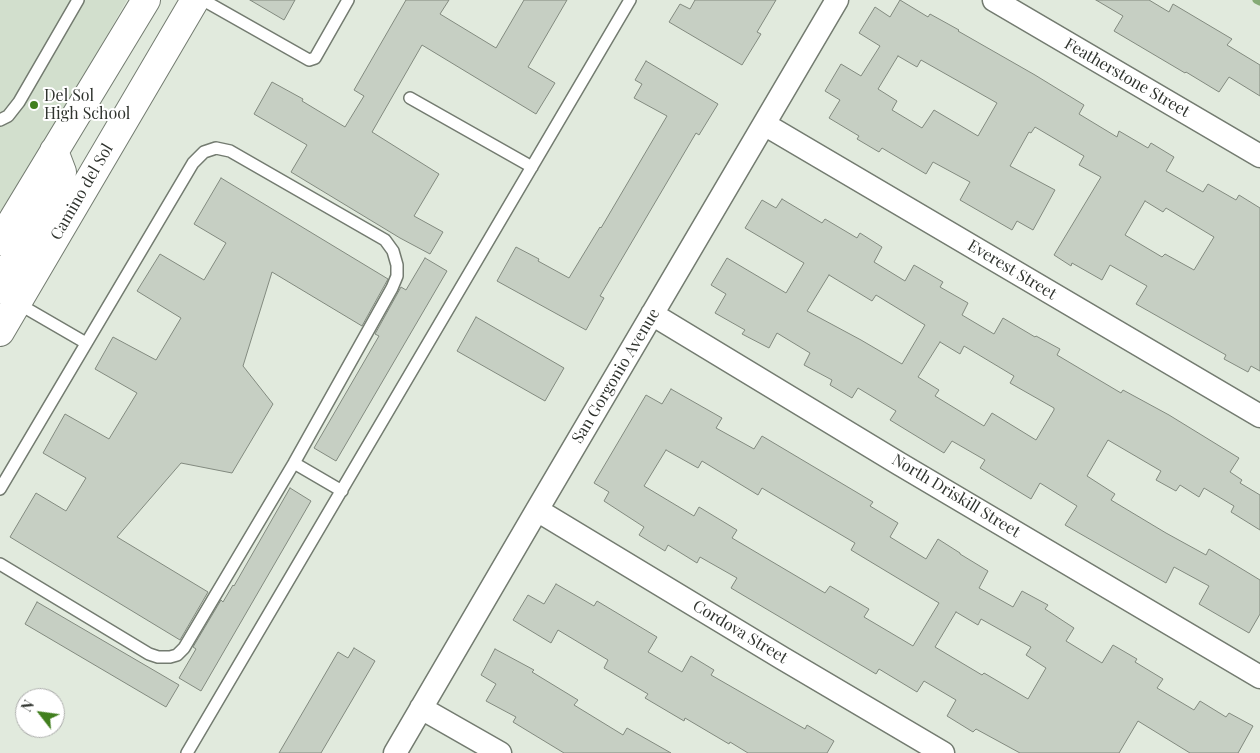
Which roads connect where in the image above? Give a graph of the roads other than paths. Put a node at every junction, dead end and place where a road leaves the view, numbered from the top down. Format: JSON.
{"nodes":[{"id":1,"x":78,"y":0,"type":"edge"},
{"id":2,"x":146,"y":0,"type":"edge"},
{"id":3,"x":195,"y":0,"type":"edge"},
{"id":4,"x":204,"y":0,"type":"edge"},
{"id":5,"x":348,"y":0,"type":"edge"},
{"id":6,"x":630,"y":0,"type":"edge"},
{"id":7,"x":837,"y":0,"type":"edge"},
{"id":8,"x":994,"y":0,"type":"edge"},
{"id":9,"x":410,"y":98,"type":"dead end"},
{"id":10,"x":0,"y":120,"type":"edge"},
{"id":11,"x":764,"y":124,"type":"junction"},
{"id":12,"x":54,"y":151,"type":"junction"},
{"id":13,"x":1260,"y":156,"type":"edge"},
{"id":14,"x":532,"y":167,"type":"junction"},
{"id":15,"x":0,"y":241,"type":"edge"},
{"id":16,"x":17,"y":302,"type":"junction"},
{"id":17,"x":652,"y":314,"type":"junction"},
{"id":18,"x":0,"y":332,"type":"edge"},
{"id":19,"x":86,"y":343,"type":"junction"},
{"id":20,"x":1260,"y":416,"type":"edge"},
{"id":21,"x":294,"y":463,"type":"junction"},
{"id":22,"x":0,"y":489,"type":"edge"},
{"id":23,"x":342,"y":491,"type":"junction"},
{"id":24,"x":537,"y":510,"type":"junction"},
{"id":25,"x":0,"y":564,"type":"edge"},
{"id":26,"x":1260,"y":677,"type":"edge"},
{"id":27,"x":421,"y":708,"type":"junction"},
{"id":28,"x":187,"y":753,"type":"edge"},
{"id":29,"x":395,"y":753,"type":"edge"},
{"id":30,"x":500,"y":753,"type":"edge"},
{"id":31,"x":944,"y":753,"type":"edge"}],
"edges":[{"from":1,"to":10,"type":"lane"},
{"from":2,"to":12,"type":"street"},
{"from":3,"to":16,"type":"street","name":"Camino del Sol"},
{"from":4,"to":5,"type":"lane"},
{"from":6,"to":14,"type":"lane"},
{"from":7,"to":11,"type":"street","name":"San Gorgonio Avenue"},
{"from":8,"to":13,"type":"street","name":"Featherstone Street"},
{"from":9,"to":14,"type":"lane"},
{"from":11,"to":17,"type":"street","name":"San Gorgonio Avenue"},
{"from":11,"to":20,"type":"street","name":"Everest Street"},
{"from":12,"to":15,"type":"street"},
{"from":12,"to":16,"type":"street"},
{"from":14,"to":23,"type":"lane"},
{"from":16,"to":18,"type":"street","name":"Camino del Sol"},
{"from":16,"to":19,"type":"lane"},
{"from":17,"to":24,"type":"street","name":"San Gorgonio Avenue"},
{"from":17,"to":26,"type":"street","name":"North Driskill Street"},
{"from":19,"to":21,"type":"lane"},
{"from":19,"to":22,"type":"lane"},
{"from":21,"to":23,"type":"lane"},
{"from":21,"to":25,"type":"lane"},
{"from":23,"to":28,"type":"lane"},
{"from":24,"to":27,"type":"street","name":"San Gorgonio Avenue"},
{"from":24,"to":31,"type":"street","name":"Cordova Street"},
{"from":27,"to":29,"type":"street","name":"San Gorgonio Avenue"},
{"from":27,"to":30,"type":"street"}]}
